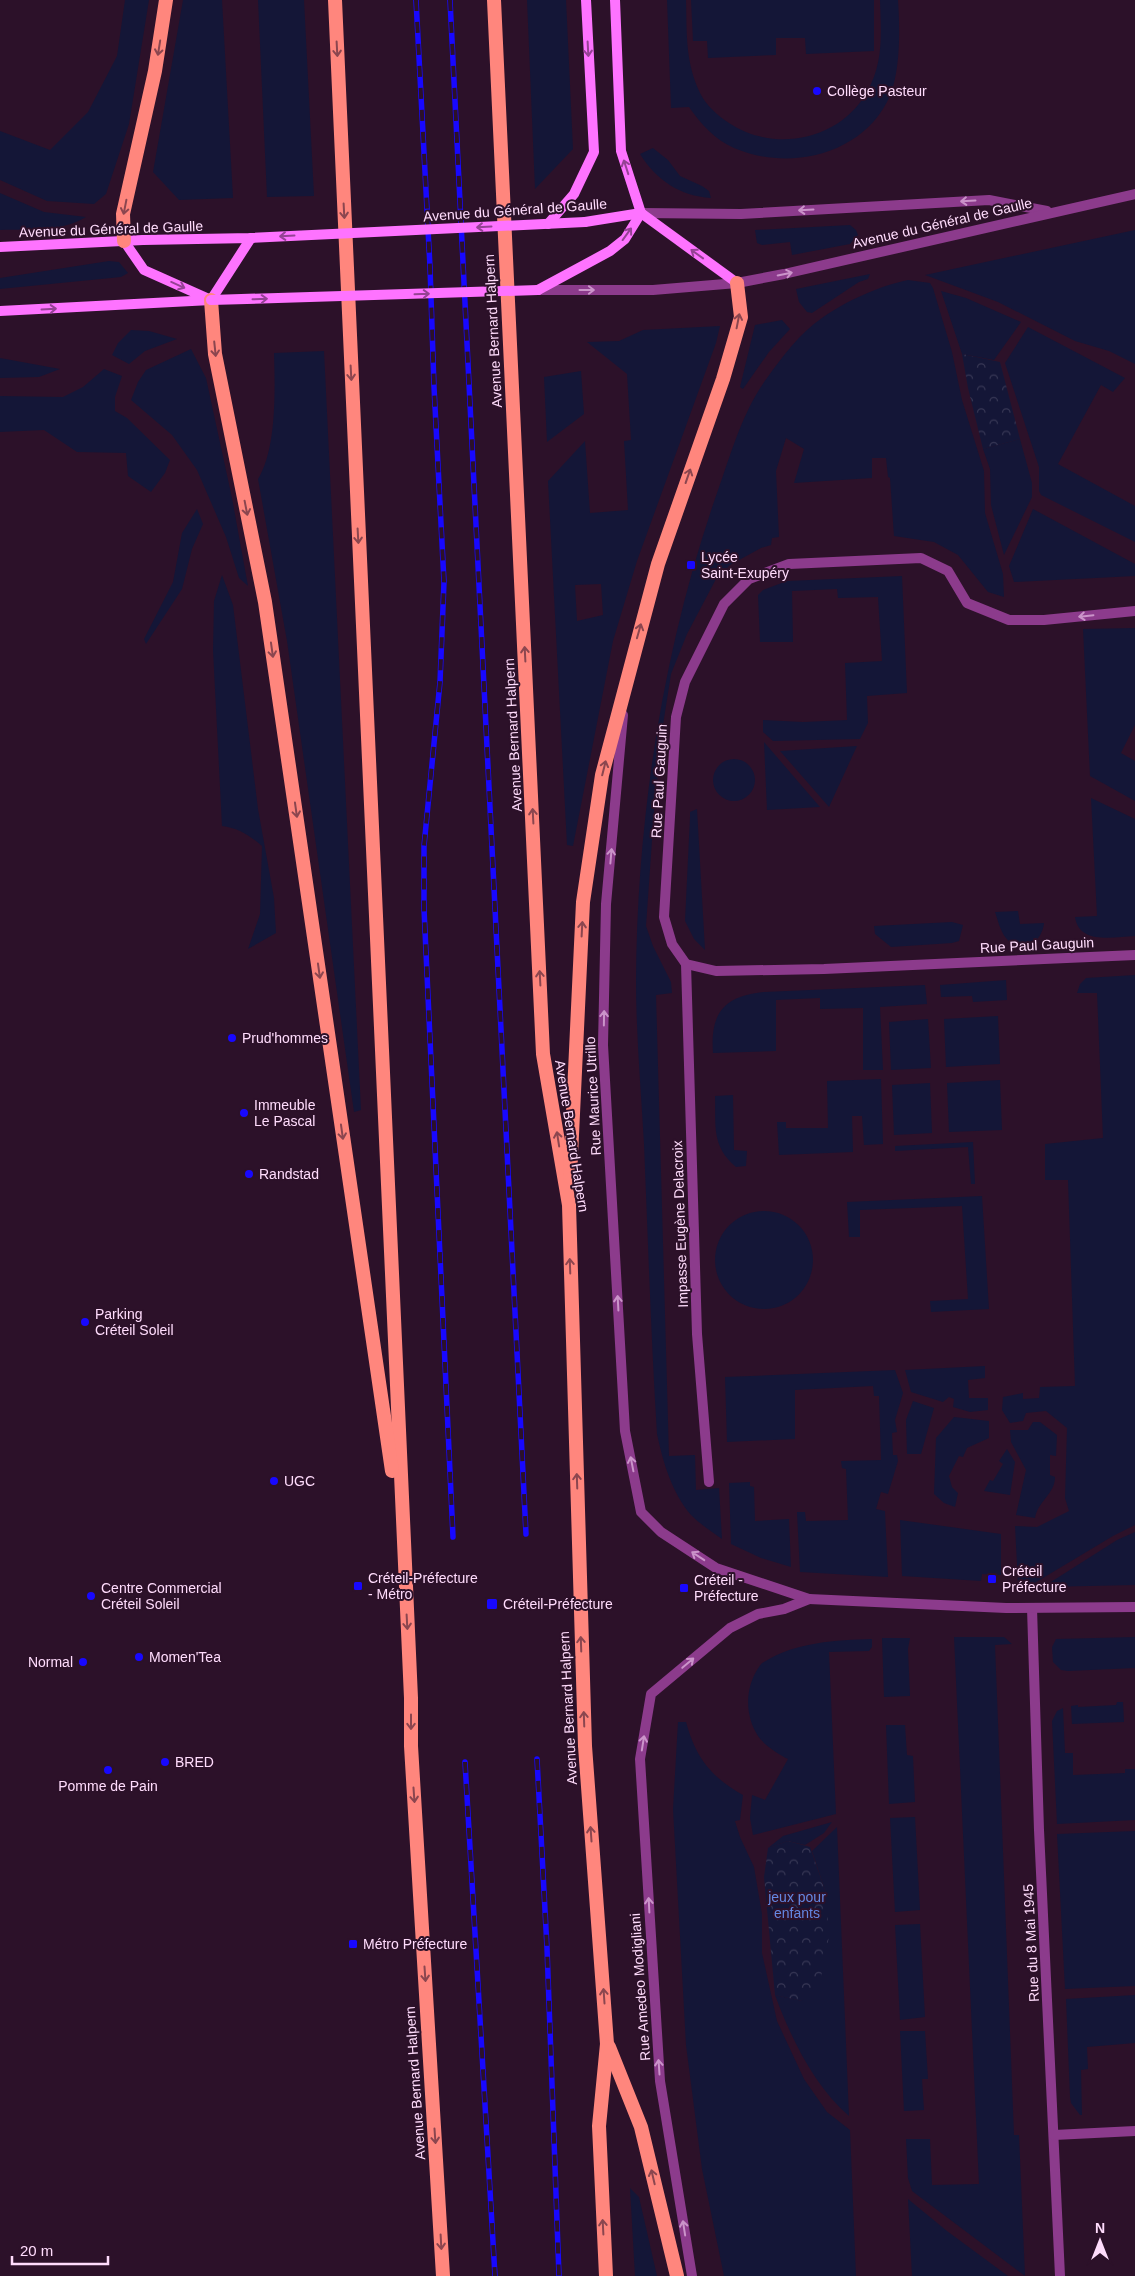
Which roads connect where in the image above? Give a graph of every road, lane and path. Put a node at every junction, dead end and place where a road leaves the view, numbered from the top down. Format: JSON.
{"nodes":[{"id":1,"x":166,"y":0,"type":"edge"},
{"id":2,"x":335,"y":0,"type":"edge"},
{"id":3,"x":494,"y":0,"type":"edge"},
{"id":4,"x":586,"y":0,"type":"edge"},
{"id":5,"x":614,"y":0,"type":"edge"},
{"id":6,"x":1135,"y":194,"type":"edge"},
{"id":7,"x":1050,"y":212,"type":"junction"},
{"id":8,"x":641,"y":213,"type":"junction"},
{"id":9,"x":548,"y":224,"type":"junction"},
{"id":10,"x":251,"y":238,"type":"junction"},
{"id":11,"x":124,"y":241,"type":"junction"},
{"id":12,"x":0,"y":248,"type":"edge"},
{"id":13,"x":737,"y":283,"type":"junction"},
{"id":14,"x":538,"y":290,"type":"junction"},
{"id":15,"x":211,"y":300,"type":"junction"},
{"id":16,"x":0,"y":311,"type":"edge"},
{"id":17,"x":1135,"y":612,"type":"edge"},
{"id":18,"x":626,"y":678,"type":"junction"},
{"id":19,"x":1135,"y":955,"type":"edge"},
{"id":20,"x":686,"y":964,"type":"junction"},
{"id":21,"x":568,"y":1205,"type":"junction"},
{"id":22,"x":709,"y":1482,"type":"dead end"},
{"id":23,"x":402,"y":1538,"type":"junction"},
{"id":24,"x":808,"y":1599,"type":"junction"},
{"id":25,"x":1135,"y":1607,"type":"edge"},
{"id":26,"x":1032,"y":1608,"type":"junction"},
{"id":27,"x":608,"y":2044,"type":"junction"},
{"id":28,"x":1135,"y":2131,"type":"edge"},
{"id":29,"x":1054,"y":2135,"type":"junction"},
{"id":30,"x":443,"y":2276,"type":"edge"},
{"id":31,"x":606,"y":2276,"type":"edge"},
{"id":32,"x":677,"y":2276,"type":"edge"},
{"id":33,"x":692,"y":2276,"type":"edge"},
{"id":34,"x":1060,"y":2276,"type":"edge"}],
"edges":[{"from":1,"to":11,"type":"highway","one_way":true},
{"from":2,"to":23,"type":"highway","name":"Avenue Bernard Halpern","one_way":true},
{"from":21,"to":3,"type":"highway","name":"Avenue Bernard Halpern","one_way":true},
{"from":4,"to":9,"type":"main road","one_way":true},
{"from":8,"to":5,"type":"main road","one_way":true},
{"from":6,"to":7,"type":"street"},
{"from":7,"to":8,"type":"street","name":"Avenue du Général de Gaulle","one_way":true},
{"from":13,"to":7,"type":"street","name":"Avenue du Général de Gaulle","one_way":true},
{"from":8,"to":9,"type":"main road","name":"Avenue du Général de Gaulle","bridge":true},
{"from":13,"to":8,"type":"main road","one_way":true},
{"from":14,"to":8,"type":"main road","one_way":true},
{"from":9,"to":10,"type":"main road","name":"Avenue du Général de Gaulle","one_way":true,"bridge":true},
{"from":10,"to":11,"type":"main road","name":"Avenue du Général de Gaulle","bridge":true},
{"from":10,"to":15,"type":"main road"},
{"from":11,"to":12,"type":"main road","name":"Avenue du Général de Gaulle"},
{"from":11,"to":15,"type":"main road","one_way":true},
{"from":14,"to":13,"type":"street","name":"Avenue du Général de Gaulle","one_way":true},
{"from":18,"to":13,"type":"highway","one_way":true},
{"from":15,"to":14,"type":"main road","name":"Avenue du Général de Gaulle","one_way":true,"bridge":true},
{"from":16,"to":15,"type":"main road","name":"Avenue du Général de Gaulle","one_way":true},
{"from":15,"to":23,"type":"highway","one_way":true},
{"from":17,"to":20,"type":"street","name":"Rue Paul Gauguin","one_way":true},
{"from":21,"to":18,"type":"highway","one_way":true},
{"from":24,"to":18,"type":"street","name":"Rue Maurice Utrillo","one_way":true},
{"from":19,"to":20,"type":"street","name":"Rue Paul Gauguin"},
{"from":20,"to":22,"type":"street","name":"Impasse Eugène Delacroix"},
{"from":27,"to":21,"type":"highway","name":"Avenue Bernard Halpern","one_way":true},
{"from":23,"to":30,"type":"highway","name":"Avenue Bernard Halpern","one_way":true},
{"from":24,"to":26,"type":"street"},
{"from":33,"to":24,"type":"street","name":"Rue Amedeo Modigliani","one_way":true},
{"from":25,"to":26,"type":"street"},
{"from":26,"to":29,"type":"street","name":"Rue du 8 Mai 1945"},
{"from":31,"to":27,"type":"highway","name":"Avenue Bernard Halpern","one_way":true},
{"from":32,"to":27,"type":"highway","one_way":true},
{"from":28,"to":29,"type":"street"},
{"from":29,"to":34,"type":"street","name":"Rue du 8 Mai 1945"}]}
